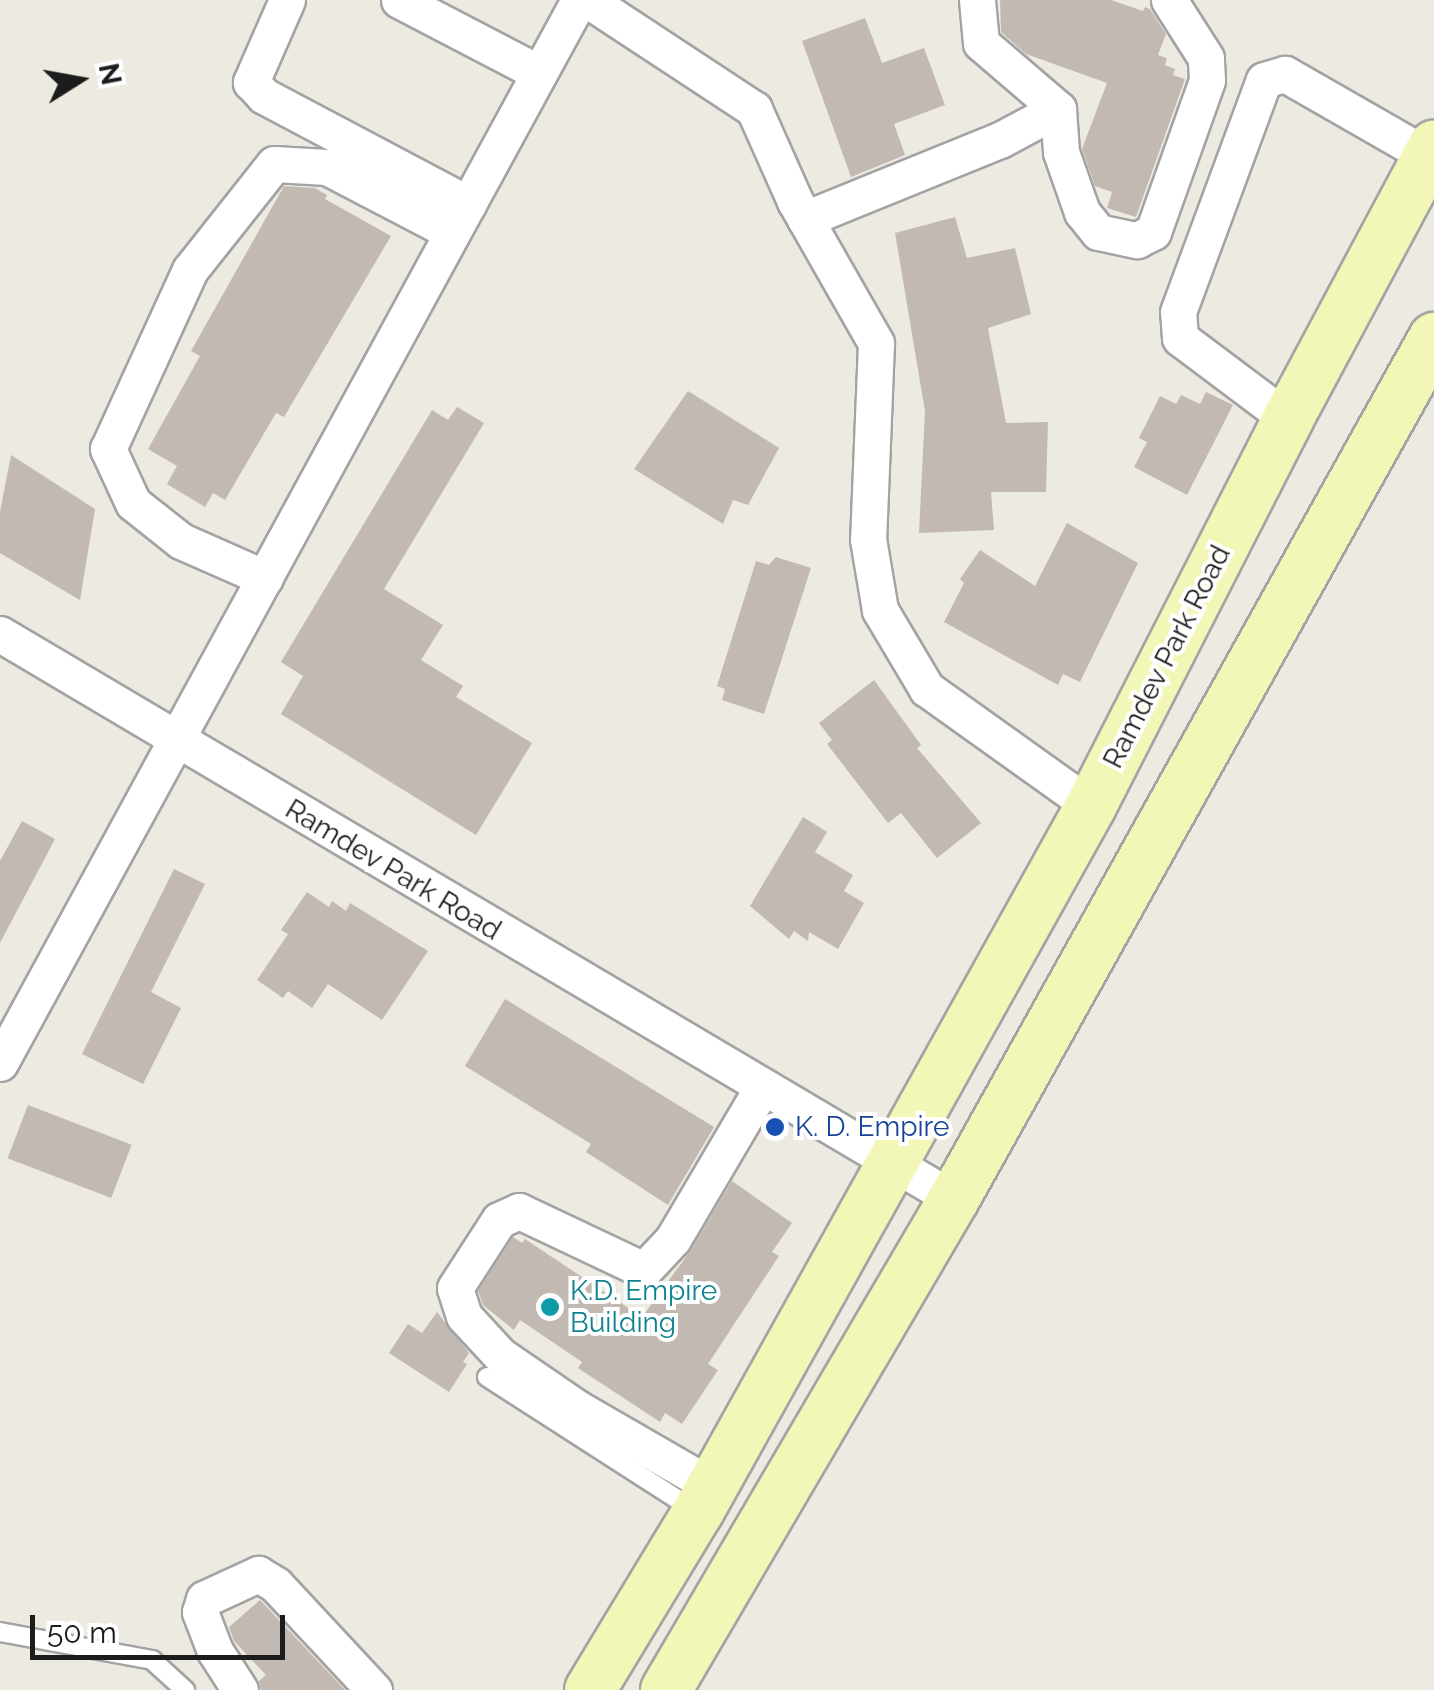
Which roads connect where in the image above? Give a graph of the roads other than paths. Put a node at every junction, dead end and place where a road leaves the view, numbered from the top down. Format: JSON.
{"nodes":[{"id":1,"x":287,"y":0,"type":"edge"},
{"id":2,"x":399,"y":0,"type":"edge"},
{"id":3,"x":579,"y":0,"type":"edge"},
{"id":4,"x":588,"y":0,"type":"edge"},
{"id":5,"x":977,"y":0,"type":"edge"},
{"id":6,"x":1169,"y":0,"type":"edge"},
{"id":7,"x":540,"y":72,"type":"junction"},
{"id":8,"x":1058,"y":110,"type":"junction"},
{"id":9,"x":1431,"y":150,"type":"edge"},
{"id":10,"x":460,"y":218,"type":"junction"},
{"id":11,"x":805,"y":219,"type":"junction"},
{"id":12,"x":1434,"y":338,"type":"edge"},
{"id":13,"x":1288,"y":420,"type":"junction"},
{"id":14,"x":265,"y":578,"type":"junction"},
{"id":15,"x":0,"y":634,"type":"edge"},
{"id":16,"x":175,"y":742,"type":"junction"},
{"id":17,"x":1090,"y":806,"type":"junction"},
{"id":18,"x":0,"y":1062,"type":"edge"},
{"id":19,"x":762,"y":1088,"type":"junction"},
{"id":20,"x":892,"y":1164,"type":"junction"},
{"id":21,"x":954,"y":1200,"type":"junction"},
{"id":22,"x":487,"y":1376,"type":"dead end"},
{"id":23,"x":705,"y":1499,"type":"junction"},
{"id":24,"x":0,"y":1632,"type":"edge"},
{"id":25,"x":185,"y":1690,"type":"edge"},
{"id":26,"x":240,"y":1690,"type":"edge"},
{"id":27,"x":374,"y":1690,"type":"edge"},
{"id":28,"x":590,"y":1690,"type":"edge"},
{"id":29,"x":666,"y":1690,"type":"edge"}],
"edges":[{"from":1,"to":10,"type":"street"},
{"from":2,"to":7,"type":"street"},
{"from":3,"to":7,"type":"street"},
{"from":4,"to":11,"type":"street"},
{"from":5,"to":8,"type":"street"},
{"from":6,"to":8,"type":"street"},
{"from":7,"to":10,"type":"street"},
{"from":8,"to":11,"type":"street"},
{"from":9,"to":13,"type":"main road","name":"Ramdev Park Road"},
{"from":9,"to":13,"type":"street"},
{"from":10,"to":14,"type":"street"},
{"from":10,"to":14,"type":"street"},
{"from":11,"to":17,"type":"street"},
{"from":12,"to":21,"type":"main road"},
{"from":13,"to":17,"type":"main road","name":"Ramdev Park Road"},
{"from":14,"to":16,"type":"street"},
{"from":15,"to":16,"type":"street","name":"Ramdev Park Road"},
{"from":16,"to":18,"type":"street"},
{"from":16,"to":19,"type":"street","name":"Ramdev Park Road"},
{"from":17,"to":20,"type":"main road","name":"Ramdev Park Road"},
{"from":19,"to":20,"type":"street","name":"Ramdev Park Road"},
{"from":19,"to":23,"type":"street"},
{"from":20,"to":21,"type":"street","name":"Ramdev Park Road"},
{"from":20,"to":23,"type":"main road","name":"Ramdev Park Road"},
{"from":21,"to":29,"type":"main road"},
{"from":22,"to":23,"type":"lane"},
{"from":23,"to":28,"type":"main road","name":"Ramdev Park Road"},
{"from":24,"to":25,"type":"lane"},
{"from":26,"to":27,"type":"street"}]}
